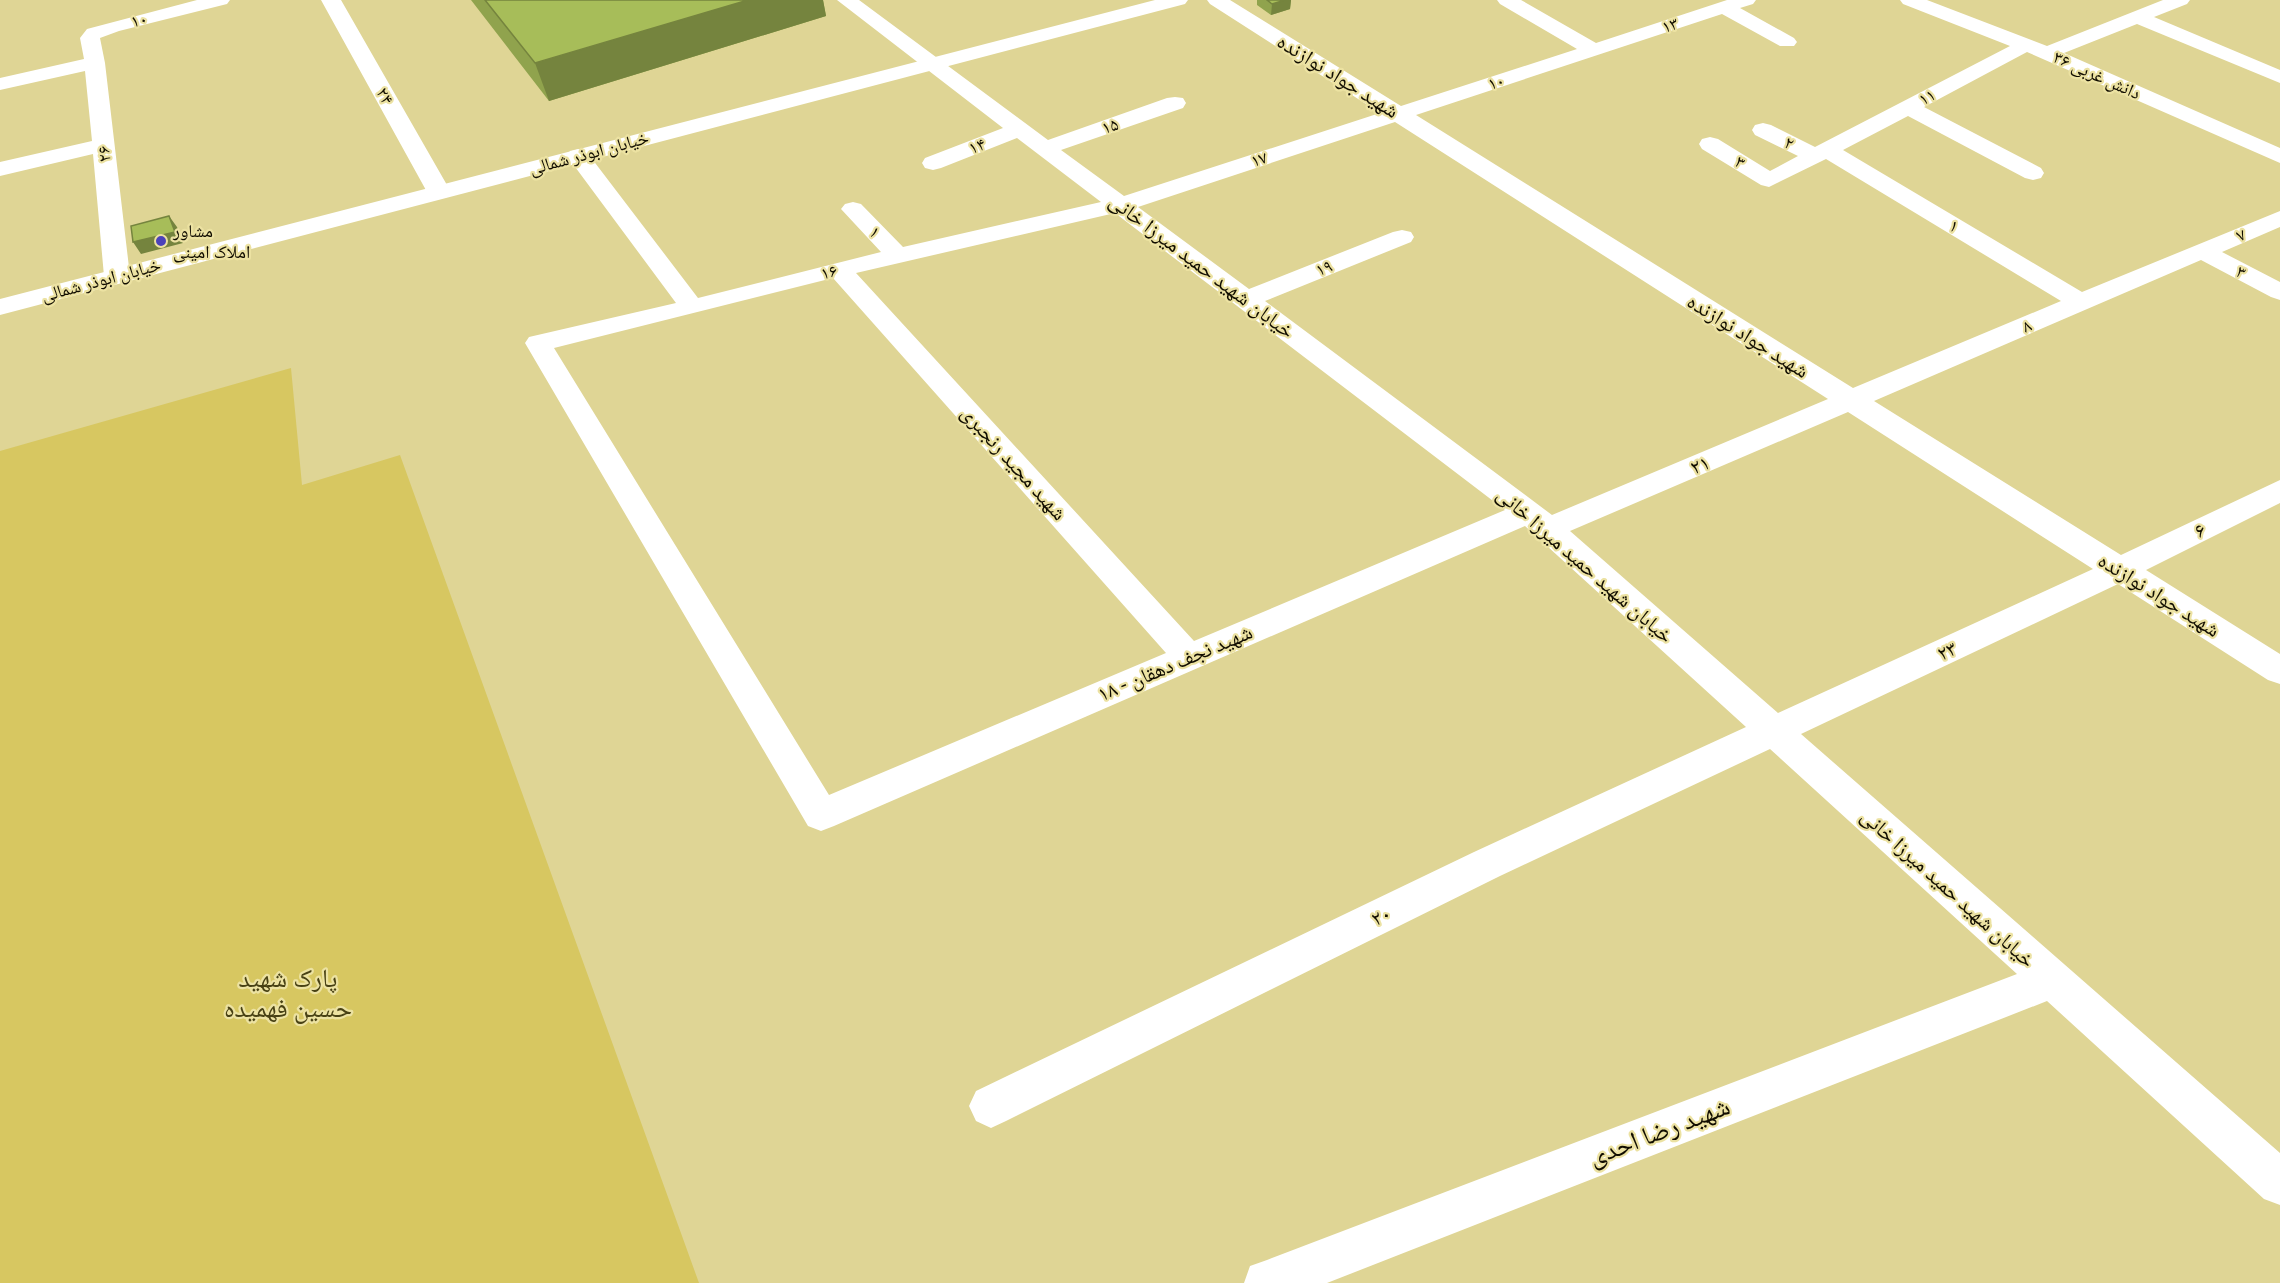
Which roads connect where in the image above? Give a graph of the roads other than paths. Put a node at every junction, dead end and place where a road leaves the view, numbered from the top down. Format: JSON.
{"nodes":[{"id":1,"x":220,"y":0,"type":"edge"},
{"id":2,"x":331,"y":0,"type":"edge"},
{"id":3,"x":1178,"y":0,"type":"edge"},
{"id":4,"x":1217,"y":0,"type":"edge"},
{"id":5,"x":1507,"y":0,"type":"edge"},
{"id":6,"x":1746,"y":0,"type":"edge"},
{"id":7,"x":1911,"y":0,"type":"edge"},
{"id":8,"x":2180,"y":0,"type":"edge"},
{"id":9,"x":859,"y":2,"type":"edge"},
{"id":10,"x":1723,"y":7,"type":"junction"},
{"id":11,"x":2136,"y":17,"type":"junction"},
{"id":12,"x":94,"y":33,"type":"joint"},
{"id":13,"x":1787,"y":42,"type":"dead end"},
{"id":14,"x":2026,"y":45,"type":"junction"},
{"id":15,"x":1594,"y":50,"type":"junction"},
{"id":16,"x":2047,"y":53,"type":"junction"},
{"id":17,"x":95,"y":63,"type":"junction"},
{"id":18,"x":932,"y":64,"type":"junction"},
{"id":19,"x":2280,"y":77,"type":"edge"},
{"id":20,"x":0,"y":84,"type":"edge"},
{"id":21,"x":1175,"y":103,"type":"dead end"},
{"id":22,"x":2162,"y":104,"type":"junction"},
{"id":23,"x":1908,"y":107,"type":"junction"},
{"id":24,"x":1398,"y":114,"type":"junction"},
{"id":25,"x":2136,"y":114,"type":"dead end"},
{"id":26,"x":1020,"y":129,"type":"junction"},
{"id":27,"x":1763,"y":130,"type":"dead end"},
{"id":28,"x":1710,"y":144,"type":"dead end"},
{"id":29,"x":103,"y":145,"type":"junction"},
{"id":30,"x":1045,"y":148,"type":"junction"},
{"id":31,"x":1821,"y":153,"type":"junction"},
{"id":32,"x":578,"y":156,"type":"junction"},
{"id":33,"x":2280,"y":156,"type":"edge"},
{"id":34,"x":933,"y":164,"type":"dead end"},
{"id":35,"x":0,"y":169,"type":"edge"},
{"id":36,"x":2033,"y":173,"type":"dead end"},
{"id":37,"x":1769,"y":180,"type":"joint"},
{"id":38,"x":439,"y":192,"type":"junction"},
{"id":39,"x":1121,"y":205,"type":"junction"},
{"id":40,"x":853,"y":209,"type":"dead end"},
{"id":41,"x":2280,"y":218,"type":"edge"},
{"id":42,"x":1402,"y":237,"type":"dead end"},
{"id":43,"x":2202,"y":251,"type":"junction"},
{"id":44,"x":897,"y":255,"type":"junction"},
{"id":45,"x":839,"y":269,"type":"junction"},
{"id":46,"x":117,"y":276,"type":"junction"},
{"id":47,"x":2280,"y":292,"type":"edge"},
{"id":48,"x":1246,"y":299,"type":"junction"},
{"id":49,"x":2082,"y":303,"type":"junction"},
{"id":50,"x":0,"y":307,"type":"edge"},
{"id":51,"x":692,"y":307,"type":"junction"},
{"id":52,"x":1852,"y":401,"type":"junction"},
{"id":53,"x":2280,"y":490,"type":"edge"},
{"id":54,"x":1538,"y":521,"type":"junction"},
{"id":55,"x":2119,"y":570,"type":"junction"},
{"id":56,"x":1189,"y":657,"type":"junction"},
{"id":57,"x":2280,"y":671,"type":"edge"},
{"id":58,"x":1775,"y":732,"type":"junction"},
{"id":59,"x":821,"y":815,"type":"joint"},
{"id":60,"x":2051,"y":980,"type":"junction"},
{"id":61,"x":991,"y":1106,"type":"dead end"},
{"id":62,"x":2277,"y":1175,"type":"edge"},
{"id":63,"x":1268,"y":1283,"type":"edge"}],
"edges":[{"from":1,"to":12,"type":"street","name":"۱۰"},
{"from":2,"to":38,"type":"street","name":"۲۴"},
{"from":3,"to":18,"type":"street","name":"خیابان ابوذر شمالی"},
{"from":4,"to":24,"type":"street","name":"شهید جواد نوازنده"},
{"from":5,"to":15,"type":"street"},
{"from":6,"to":10,"type":"street","name":"۱۳"},
{"from":7,"to":14,"type":"street","name":"دانش غربی ۳۶"},
{"from":8,"to":11,"type":"street"},
{"from":9,"to":18,"type":"street","name":"خیابان شهید حمید میرزا خانی"},
{"from":10,"to":13,"type":"street"},
{"from":10,"to":15,"type":"street","name":"۱۳"},
{"from":11,"to":16,"type":"street"},
{"from":11,"to":19,"type":"street"},
{"from":12,"to":17,"type":"street","name":"۲۶"},
{"from":14,"to":16,"type":"street","name":"دانش غربی ۳۶"},
{"from":14,"to":23,"type":"street","name":"۱۱"},
{"from":15,"to":24,"type":"street","name":"۱۰"},
{"from":16,"to":22,"type":"street","name":"دانش غربی ۳۶"},
{"from":17,"to":20,"type":"street"},
{"from":17,"to":29,"type":"street","name":"۲۶"},
{"from":18,"to":26,"type":"street","name":"خیابان شهید حمید میرزا خانی"},
{"from":18,"to":32,"type":"street","name":"خیابان ابوذر شمالی"},
{"from":21,"to":30,"type":"street","name":"۱۵"},
{"from":22,"to":25,"type":"street"},
{"from":22,"to":33,"type":"street","name":"دانش غربی ۳۶"},
{"from":23,"to":31,"type":"street","name":"۱۱"},
{"from":23,"to":36,"type":"street"},
{"from":24,"to":39,"type":"street","name":"۱۷"},
{"from":24,"to":52,"type":"street","name":"شهید جواد نوازنده"},
{"from":26,"to":30,"type":"street","name":"خیابان شهید حمید میرزا خانی"},
{"from":26,"to":34,"type":"street","name":"۱۴"},
{"from":27,"to":31,"type":"street","name":"۲"},
{"from":28,"to":37,"type":"street","name":"۳"},
{"from":29,"to":35,"type":"street"},
{"from":29,"to":46,"type":"street","name":"۲۶"},
{"from":30,"to":39,"type":"street","name":"خیابان شهید حمید میرزا خانی"},
{"from":31,"to":37,"type":"street","name":"۱۱"},
{"from":31,"to":49,"type":"street","name":"۱"},
{"from":32,"to":38,"type":"street","name":"خیابان ابوذر شمالی"},
{"from":32,"to":51,"type":"street"},
{"from":38,"to":46,"type":"street","name":"خیابان ابوذر شمالی"},
{"from":39,"to":44,"type":"street","name":"۱۶"},
{"from":39,"to":48,"type":"street","name":"خیابان شهید حمید میرزا خانی"},
{"from":40,"to":44,"type":"street","name":"۱"},
{"from":41,"to":43,"type":"street","name":"۷"},
{"from":42,"to":48,"type":"street","name":"۱۹"},
{"from":43,"to":47,"type":"street","name":"۳"},
{"from":43,"to":49,"type":"street","name":"۸"},
{"from":44,"to":45,"type":"street","name":"۱۶"},
{"from":45,"to":51,"type":"street","name":"۱۶"},
{"from":45,"to":56,"type":"street","name":"شهید مجید رنجبری"},
{"from":46,"to":50,"type":"street","name":"خیابان ابوذر شمالی"},
{"from":48,"to":54,"type":"street","name":"خیابان شهید حمید میرزا خانی"},
{"from":49,"to":52,"type":"street","name":"۸"},
{"from":51,"to":59,"type":"street","name":"۱۶"},
{"from":52,"to":54,"type":"street","name":"۲۱"},
{"from":52,"to":55,"type":"street","name":"شهید جواد نوازنده"},
{"from":53,"to":55,"type":"street","name":"۶"},
{"from":54,"to":56,"type":"street","name":"شهید نجف دهقان - ۱۸"},
{"from":54,"to":58,"type":"street","name":"خیابان شهید حمید میرزا خانی"},
{"from":55,"to":57,"type":"street","name":"شهید جواد نوازنده"},
{"from":55,"to":58,"type":"street","name":"۲۳"},
{"from":56,"to":59,"type":"street","name":"شهید نجف دهقان - ۱۸"},
{"from":58,"to":60,"type":"street","name":"خیابان شهید حمید میرزا خانی"},
{"from":58,"to":61,"type":"street","name":"۲۰"},
{"from":60,"to":62,"type":"street","name":"خیابان شهید حمید میرزا خانی"},
{"from":60,"to":63,"type":"street","name":"شهید رضا احدی"}]}
